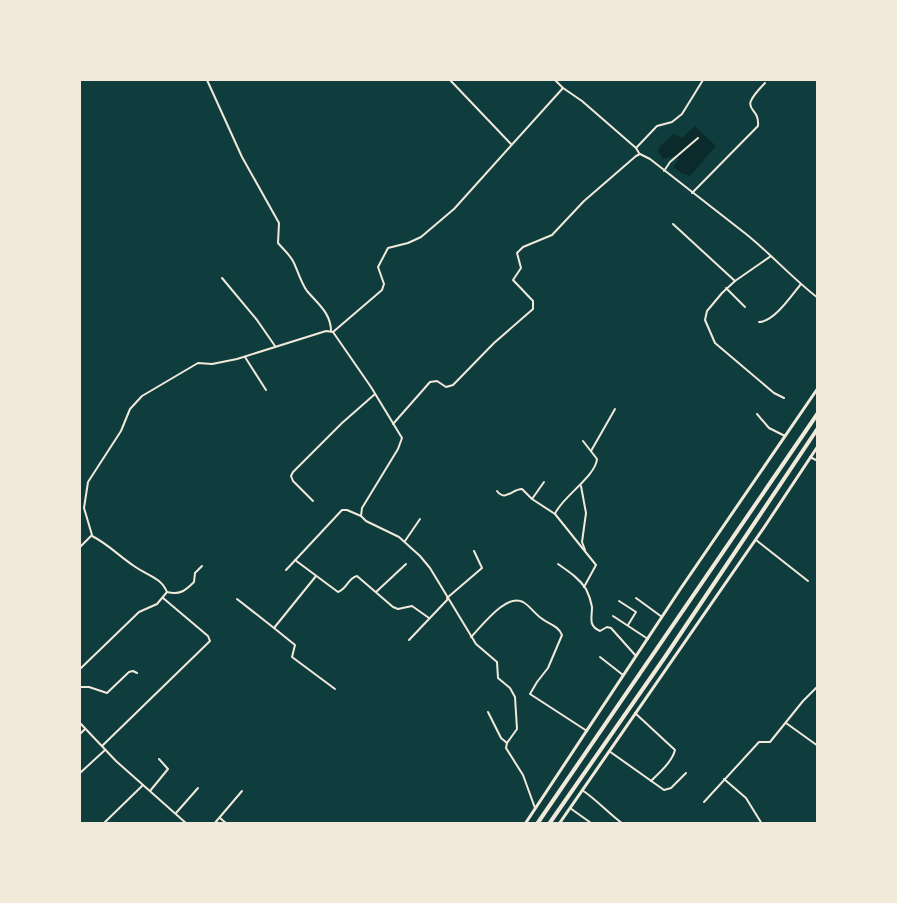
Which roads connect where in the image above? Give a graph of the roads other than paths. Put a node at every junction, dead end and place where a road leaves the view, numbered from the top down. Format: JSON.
{"nodes":[{"id":1,"x":207,"y":80,"type":"edge"},
{"id":2,"x":450,"y":80,"type":"edge"},
{"id":3,"x":555,"y":80,"type":"edge"},
{"id":4,"x":702,"y":80,"type":"edge"},
{"id":5,"x":765,"y":83,"type":"dead end"},
{"id":6,"x":563,"y":88,"type":"junction"},
{"id":7,"x":698,"y":138,"type":"dead end"},
{"id":8,"x":511,"y":144,"type":"junction"},
{"id":9,"x":636,"y":148,"type":"junction"},
{"id":10,"x":640,"y":154,"type":"junction"},
{"id":11,"x":664,"y":171,"type":"junction"},
{"id":12,"x":692,"y":193,"type":"junction"},
{"id":13,"x":674,"y":224,"type":"dead end"},
{"id":14,"x":771,"y":256,"type":"junction"},
{"id":15,"x":222,"y":278,"type":"dead end"},
{"id":16,"x":735,"y":281,"type":"junction"},
{"id":17,"x":801,"y":285,"type":"junction"},
{"id":18,"x":726,"y":288,"type":"junction"},
{"id":19,"x":818,"y":297,"type":"edge"},
{"id":20,"x":745,"y":307,"type":"dead end"},
{"id":21,"x":759,"y":322,"type":"dead end"},
{"id":22,"x":332,"y":331,"type":"junction"},
{"id":23,"x":276,"y":347,"type":"junction"},
{"id":24,"x":245,"y":357,"type":"junction"},
{"id":25,"x":818,"y":388,"type":"edge"},
{"id":26,"x":266,"y":390,"type":"dead end"},
{"id":27,"x":375,"y":394,"type":"junction"},
{"id":28,"x":784,"y":398,"type":"dead end"},
{"id":29,"x":615,"y":409,"type":"dead end"},
{"id":30,"x":818,"y":413,"type":"edge"},
{"id":31,"x":757,"y":414,"type":"dead end"},
{"id":32,"x":393,"y":424,"type":"junction"},
{"id":33,"x":818,"y":429,"type":"edge"},
{"id":34,"x":785,"y":437,"type":"junction"},
{"id":35,"x":583,"y":441,"type":"dead end"},
{"id":36,"x":818,"y":446,"type":"edge"},
{"id":37,"x":591,"y":451,"type":"junction"},
{"id":38,"x":810,"y":457,"type":"junction"},
{"id":39,"x":818,"y":461,"type":"edge"},
{"id":40,"x":544,"y":482,"type":"dead end"},
{"id":41,"x":581,"y":486,"type":"junction"},
{"id":42,"x":496,"y":491,"type":"dead end"},
{"id":43,"x":532,"y":499,"type":"junction"},
{"id":44,"x":313,"y":501,"type":"dead end"},
{"id":45,"x":555,"y":514,"type":"junction"},
{"id":46,"x":361,"y":516,"type":"junction"},
{"id":47,"x":420,"y":519,"type":"dead end"},
{"id":48,"x":92,"y":535,"type":"junction"},
{"id":49,"x":755,"y":540,"type":"junction"},
{"id":50,"x":405,"y":541,"type":"junction"},
{"id":51,"x":80,"y":547,"type":"edge"},
{"id":52,"x":474,"y":551,"type":"dead end"},
{"id":53,"x":586,"y":552,"type":"junction"},
{"id":54,"x":295,"y":560,"type":"junction"},
{"id":55,"x":406,"y":564,"type":"dead end"},
{"id":56,"x":558,"y":564,"type":"dead end"},
{"id":57,"x":202,"y":567,"type":"dead end"},
{"id":58,"x":286,"y":570,"type":"dead end"},
{"id":59,"x":316,"y":576,"type":"junction"},
{"id":60,"x":808,"y":581,"type":"dead end"},
{"id":61,"x":584,"y":587,"type":"junction"},
{"id":62,"x":167,"y":592,"type":"junction"},
{"id":63,"x":376,"y":592,"type":"junction"},
{"id":64,"x":163,"y":598,"type":"junction"},
{"id":65,"x":448,"y":598,"type":"junction"},
{"id":66,"x":636,"y":598,"type":"dead end"},
{"id":67,"x":237,"y":600,"type":"dead end"},
{"id":68,"x":619,"y":601,"type":"dead end"},
{"id":69,"x":613,"y":616,"type":"dead end"},
{"id":70,"x":662,"y":617,"type":"junction"},
{"id":71,"x":429,"y":618,"type":"junction"},
{"id":72,"x":628,"y":625,"type":"junction"},
{"id":73,"x":274,"y":628,"type":"junction"},
{"id":74,"x":471,"y":637,"type":"junction"},
{"id":75,"x":648,"y":639,"type":"junction"},
{"id":76,"x":409,"y":640,"type":"dead end"},
{"id":77,"x":636,"y":656,"type":"junction"},
{"id":78,"x":600,"y":657,"type":"dead end"},
{"id":79,"x":80,"y":669,"type":"edge"},
{"id":80,"x":137,"y":673,"type":"dead end"},
{"id":81,"x":623,"y":675,"type":"junction"},
{"id":82,"x":80,"y":687,"type":"edge"},
{"id":83,"x":818,"y":687,"type":"edge"},
{"id":84,"x":334,"y":689,"type":"dead end"},
{"id":85,"x":488,"y":712,"type":"dead end"},
{"id":86,"x":635,"y":713,"type":"junction"},
{"id":87,"x":80,"y":723,"type":"edge"},
{"id":88,"x":786,"y":723,"type":"junction"},
{"id":89,"x":85,"y":729,"type":"junction"},
{"id":90,"x":586,"y":731,"type":"junction"},
{"id":91,"x":80,"y":734,"type":"edge"},
{"id":92,"x":507,"y":743,"type":"junction"},
{"id":93,"x":102,"y":746,"type":"junction"},
{"id":94,"x":818,"y":746,"type":"edge"},
{"id":95,"x":105,"y":750,"type":"junction"},
{"id":96,"x":609,"y":751,"type":"junction"},
{"id":97,"x":159,"y":759,"type":"dead end"},
{"id":98,"x":80,"y":773,"type":"edge"},
{"id":99,"x":686,"y":773,"type":"dead end"},
{"id":100,"x":724,"y":779,"type":"junction"},
{"id":101,"x":651,"y":781,"type":"junction"},
{"id":102,"x":143,"y":785,"type":"junction"},
{"id":103,"x":198,"y":788,"type":"dead end"},
{"id":104,"x":582,"y":790,"type":"junction"},
{"id":105,"x":150,"y":791,"type":"junction"},
{"id":106,"x":242,"y":791,"type":"dead end"},
{"id":107,"x":704,"y":802,"type":"dead end"},
{"id":108,"x":570,"y":808,"type":"junction"},
{"id":109,"x":536,"y":809,"type":"junction"},
{"id":110,"x":176,"y":813,"type":"junction"},
{"id":111,"x":219,"y":817,"type":"junction"},
{"id":112,"x":591,"y":823,"type":"edge"},
{"id":113,"x":103,"y":824,"type":"edge"},
{"id":114,"x":187,"y":824,"type":"edge"},
{"id":115,"x":214,"y":824,"type":"edge"},
{"id":116,"x":227,"y":824,"type":"edge"},
{"id":117,"x":525,"y":824,"type":"edge"},
{"id":118,"x":537,"y":824,"type":"edge"},
{"id":119,"x":549,"y":824,"type":"edge"},
{"id":120,"x":559,"y":824,"type":"edge"},
{"id":121,"x":623,"y":824,"type":"edge"},
{"id":122,"x":762,"y":824,"type":"edge"}],
"edges":[{"from":1,"to":22,"type":"street"},
{"from":2,"to":8,"type":"street"},
{"from":3,"to":6,"type":"street"},
{"from":4,"to":9,"type":"street"},
{"from":5,"to":12,"type":"street"},
{"from":6,"to":8,"type":"street"},
{"from":6,"to":9,"type":"street"},
{"from":7,"to":11,"type":"street"},
{"from":8,"to":22,"type":"street"},
{"from":9,"to":10,"type":"street"},
{"from":10,"to":11,"type":"street"},
{"from":10,"to":32,"type":"street"},
{"from":11,"to":12,"type":"street"},
{"from":12,"to":14,"type":"street"},
{"from":13,"to":16,"type":"street"},
{"from":14,"to":16,"type":"street"},
{"from":14,"to":17,"type":"street"},
{"from":15,"to":23,"type":"street"},
{"from":16,"to":18,"type":"street"},
{"from":17,"to":19,"type":"street"},
{"from":17,"to":21,"type":"street"},
{"from":18,"to":20,"type":"street"},
{"from":18,"to":28,"type":"street"},
{"from":22,"to":23,"type":"street"},
{"from":22,"to":27,"type":"street"},
{"from":23,"to":24,"type":"street"},
{"from":24,"to":26,"type":"street"},
{"from":24,"to":48,"type":"street"},
{"from":25,"to":34,"type":"street"},
{"from":27,"to":32,"type":"street"},
{"from":27,"to":44,"type":"street"},
{"from":29,"to":37,"type":"street"},
{"from":30,"to":118,"type":"highway"},
{"from":31,"to":34,"type":"street"},
{"from":32,"to":46,"type":"street"},
{"from":33,"to":119,"type":"highway"},
{"from":34,"to":70,"type":"street"},
{"from":35,"to":37,"type":"street"},
{"from":36,"to":38,"type":"street"},
{"from":37,"to":41,"type":"street"},
{"from":38,"to":39,"type":"street"},
{"from":38,"to":49,"type":"street"},
{"from":40,"to":43,"type":"street"},
{"from":41,"to":45,"type":"street"},
{"from":41,"to":53,"type":"street"},
{"from":42,"to":43,"type":"street"},
{"from":43,"to":45,"type":"street"},
{"from":45,"to":53,"type":"street"},
{"from":46,"to":50,"type":"street"},
{"from":46,"to":54,"type":"street"},
{"from":47,"to":50,"type":"street"},
{"from":48,"to":51,"type":"street"},
{"from":48,"to":62,"type":"street"},
{"from":49,"to":60,"type":"street"},
{"from":49,"to":86,"type":"street"},
{"from":50,"to":65,"type":"street"},
{"from":52,"to":65,"type":"street"},
{"from":53,"to":61,"type":"street"},
{"from":54,"to":58,"type":"street"},
{"from":54,"to":59,"type":"street"},
{"from":55,"to":63,"type":"street"},
{"from":56,"to":61,"type":"street"},
{"from":57,"to":62,"type":"street"},
{"from":59,"to":63,"type":"street"},
{"from":59,"to":73,"type":"street"},
{"from":61,"to":77,"type":"street"},
{"from":62,"to":64,"type":"street"},
{"from":63,"to":71,"type":"street"},
{"from":64,"to":79,"type":"street"},
{"from":64,"to":93,"type":"street"},
{"from":65,"to":71,"type":"street"},
{"from":65,"to":74,"type":"street"},
{"from":66,"to":70,"type":"street"},
{"from":67,"to":73,"type":"street"},
{"from":68,"to":72,"type":"street"},
{"from":69,"to":72,"type":"street"},
{"from":70,"to":75,"type":"street"},
{"from":71,"to":76,"type":"street"},
{"from":72,"to":75,"type":"street"},
{"from":73,"to":84,"type":"street"},
{"from":74,"to":90,"type":"street"},
{"from":74,"to":92,"type":"street"},
{"from":75,"to":77,"type":"street"},
{"from":77,"to":81,"type":"street"},
{"from":78,"to":81,"type":"street"},
{"from":80,"to":82,"type":"street"},
{"from":81,"to":90,"type":"street"},
{"from":83,"to":88,"type":"street"},
{"from":85,"to":92,"type":"street"},
{"from":86,"to":96,"type":"street"},
{"from":86,"to":101,"type":"street"},
{"from":87,"to":89,"type":"street"},
{"from":88,"to":94,"type":"street"},
{"from":88,"to":100,"type":"street"},
{"from":89,"to":91,"type":"street"},
{"from":89,"to":93,"type":"street"},
{"from":90,"to":109,"type":"street"},
{"from":92,"to":109,"type":"street"},
{"from":93,"to":95,"type":"street"},
{"from":95,"to":98,"type":"street"},
{"from":95,"to":102,"type":"street"},
{"from":96,"to":101,"type":"street"},
{"from":96,"to":104,"type":"street"},
{"from":97,"to":105,"type":"street"},
{"from":99,"to":101,"type":"street"},
{"from":100,"to":107,"type":"street"},
{"from":100,"to":122,"type":"street"},
{"from":102,"to":105,"type":"street"},
{"from":102,"to":113,"type":"street"},
{"from":103,"to":110,"type":"street"},
{"from":104,"to":108,"type":"street"},
{"from":104,"to":121,"type":"street"},
{"from":105,"to":110,"type":"street"},
{"from":106,"to":111,"type":"street"},
{"from":108,"to":112,"type":"street"},
{"from":108,"to":120,"type":"street"},
{"from":109,"to":117,"type":"street"},
{"from":110,"to":114,"type":"street"},
{"from":111,"to":115,"type":"street"},
{"from":111,"to":116,"type":"street"}]}
